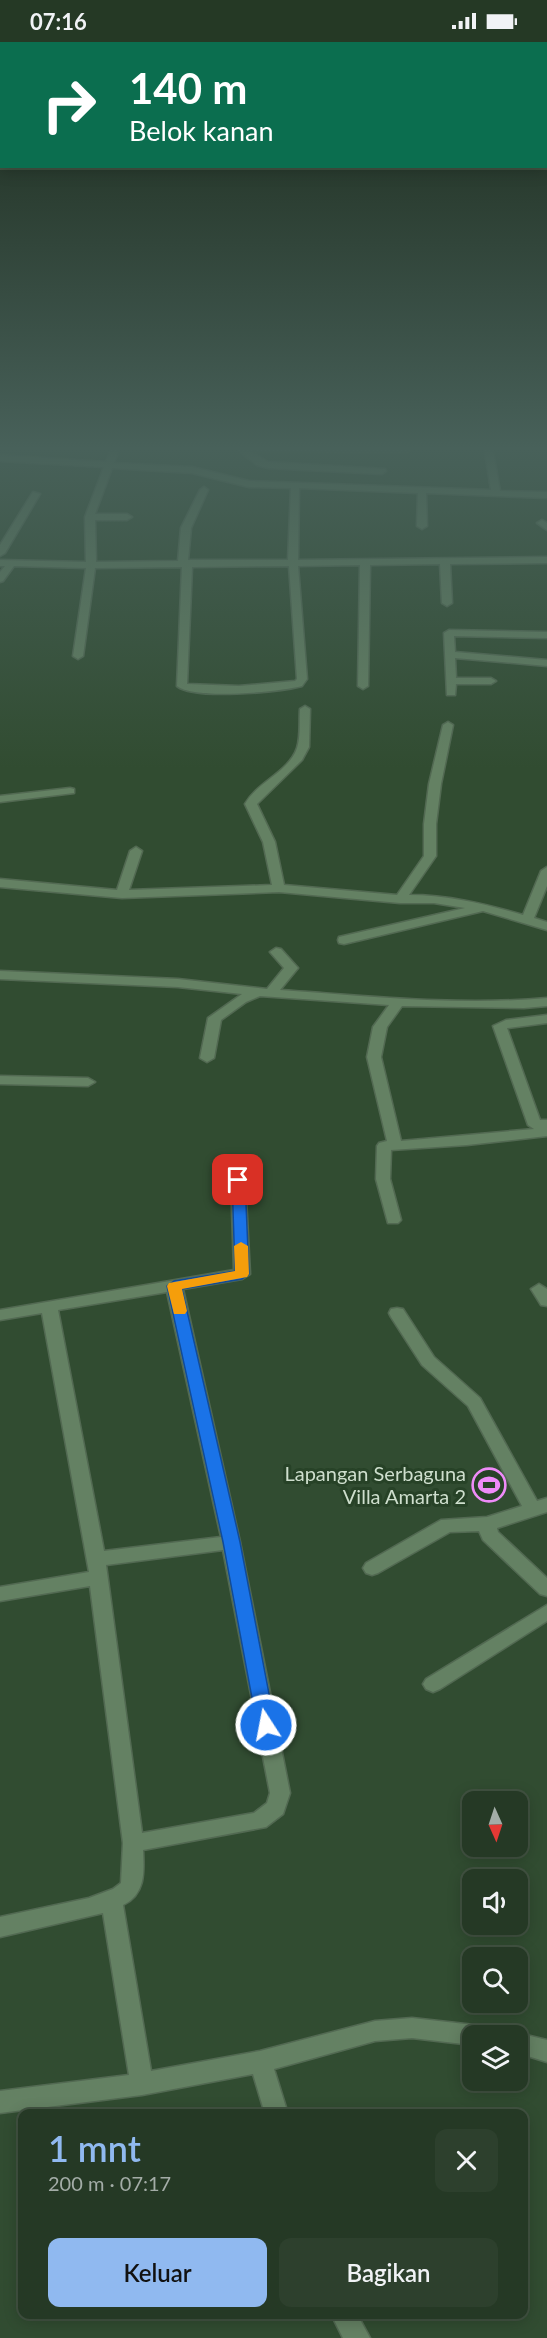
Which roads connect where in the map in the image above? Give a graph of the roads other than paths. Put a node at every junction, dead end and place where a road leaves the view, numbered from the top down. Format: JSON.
{"nodes":[{"id":1,"x":91,"y":553,"type":"edge"},
{"id":2,"x":185,"y":553,"type":"edge"},
{"id":3,"x":293,"y":553,"type":"edge"},
{"id":4,"x":547,"y":560,"type":"edge"},
{"id":5,"x":293,"y":561,"type":"junction"},
{"id":6,"x":445,"y":561,"type":"junction"},
{"id":7,"x":0,"y":562,"type":"edge"},
{"id":8,"x":365,"y":562,"type":"junction"},
{"id":9,"x":12,"y":563,"type":"junction"},
{"id":10,"x":185,"y":563,"type":"junction"},
{"id":11,"x":91,"y":565,"type":"junction"},
{"id":12,"x":0,"y":579,"type":"edge"},
{"id":13,"x":447,"y":603,"type":"dead end"},
{"id":14,"x":547,"y":635,"type":"edge"},
{"id":15,"x":450,"y":655,"type":"junction"},
{"id":16,"x":78,"y":656,"type":"dead end"},
{"id":17,"x":547,"y":663,"type":"edge"},
{"id":18,"x":451,"y":681,"type":"junction"},
{"id":19,"x":491,"y":681,"type":"dead end"},
{"id":20,"x":363,"y":686,"type":"dead end"},
{"id":21,"x":452,"y":693,"type":"dead end"},
{"id":22,"x":305,"y":709,"type":"dead end"},
{"id":23,"x":448,"y":724,"type":"dead end"},
{"id":24,"x":70,"y":791,"type":"dead end"},
{"id":25,"x":0,"y":800,"type":"edge"},
{"id":26,"x":136,"y":851,"type":"dead end"},
{"id":27,"x":547,"y":871,"type":"edge"},
{"id":28,"x":0,"y":883,"type":"edge"},
{"id":29,"x":279,"y":888,"type":"junction"},
{"id":30,"x":122,"y":894,"type":"junction"},
{"id":31,"x":400,"y":899,"type":"junction"},
{"id":32,"x":485,"y":908,"type":"junction"},
{"id":33,"x":527,"y":920,"type":"junction"},
{"id":34,"x":547,"y":926,"type":"edge"},
{"id":35,"x":344,"y":940,"type":"dead end"},
{"id":36,"x":276,"y":952,"type":"dead end"},
{"id":37,"x":0,"y":975,"type":"edge"},
{"id":38,"x":264,"y":992,"type":"junction"},
{"id":39,"x":398,"y":1002,"type":"junction"},
{"id":40,"x":547,"y":1002,"type":"edge"},
{"id":41,"x":547,"y":1019,"type":"edge"},
{"id":42,"x":207,"y":1058,"type":"dead end"},
{"id":43,"x":0,"y":1080,"type":"edge"},
{"id":44,"x":88,"y":1082,"type":"dead end"},
{"id":45,"x":547,"y":1124,"type":"edge"},
{"id":46,"x":547,"y":1132,"type":"edge"},
{"id":47,"x":395,"y":1144,"type":"junction"},
{"id":48,"x":238,"y":1180,"type":"dead end"},
{"id":49,"x":393,"y":1220,"type":"dead end"},
{"id":50,"x":174,"y":1286,"type":"junction"},
{"id":51,"x":49,"y":1307,"type":"junction"},
{"id":52,"x":397,"y":1313,"type":"dead end"},
{"id":53,"x":0,"y":1315,"type":"edge"},
{"id":54,"x":540,"y":1507,"type":"edge"},
{"id":55,"x":487,"y":1524,"type":"junction"},
{"id":56,"x":231,"y":1542,"type":"junction"},
{"id":57,"x":96,"y":1568,"type":"junction"},
{"id":58,"x":372,"y":1568,"type":"dead end"},
{"id":59,"x":547,"y":1588,"type":"edge"},
{"id":60,"x":0,"y":1594,"type":"edge"},
{"id":61,"x":547,"y":1612,"type":"edge"},
{"id":62,"x":433,"y":1684,"type":"dead end"},
{"id":63,"x":133,"y":1843,"type":"junction"},
{"id":64,"x":112,"y":1902,"type":"junction"},
{"id":65,"x":0,"y":1927,"type":"edge"},
{"id":66,"x":462,"y":2034,"type":"edge"},
{"id":67,"x":528,"y":2045,"type":"edge"},
{"id":68,"x":547,"y":2050,"type":"edge"},
{"id":69,"x":260,"y":2062,"type":"junction"},
{"id":70,"x":142,"y":2084,"type":"junction"},
{"id":71,"x":0,"y":2102,"type":"edge"},
{"id":72,"x":275,"y":2109,"type":"edge"},
{"id":73,"x":346,"y":2319,"type":"edge"},
{"id":74,"x":357,"y":2338,"type":"edge"}],
"edges":[{"from":1,"to":11,"type":"street"},
{"from":2,"to":10,"type":"street"},
{"from":3,"to":5,"type":"street"},
{"from":4,"to":6,"type":"street"},
{"from":5,"to":8,"type":"street"},
{"from":5,"to":10,"type":"street"},
{"from":5,"to":10,"type":"street"},
{"from":6,"to":8,"type":"street"},
{"from":6,"to":13,"type":"street"},
{"from":7,"to":9,"type":"street"},
{"from":8,"to":20,"type":"street"},
{"from":9,"to":11,"type":"street"},
{"from":9,"to":12,"type":"street"},
{"from":10,"to":11,"type":"street"},
{"from":11,"to":16,"type":"street"},
{"from":14,"to":15,"type":"street"},
{"from":15,"to":17,"type":"street"},
{"from":15,"to":18,"type":"street"},
{"from":18,"to":19,"type":"street"},
{"from":18,"to":21,"type":"street"},
{"from":22,"to":29,"type":"street"},
{"from":23,"to":31,"type":"street"},
{"from":24,"to":25,"type":"street"},
{"from":26,"to":30,"type":"street"},
{"from":27,"to":33,"type":"street"},
{"from":28,"to":30,"type":"street"},
{"from":29,"to":30,"type":"street"},
{"from":29,"to":31,"type":"street"},
{"from":31,"to":32,"type":"street"},
{"from":32,"to":33,"type":"street"},
{"from":32,"to":35,"type":"street"},
{"from":33,"to":34,"type":"street"},
{"from":36,"to":38,"type":"street"},
{"from":37,"to":38,"type":"street"},
{"from":38,"to":39,"type":"street"},
{"from":38,"to":42,"type":"street"},
{"from":39,"to":40,"type":"street"},
{"from":39,"to":47,"type":"street"},
{"from":41,"to":45,"type":"street"},
{"from":43,"to":44,"type":"street"},
{"from":46,"to":47,"type":"street"},
{"from":47,"to":49,"type":"street"},
{"from":48,"to":50,"type":"street"},
{"from":50,"to":51,"type":"street"},
{"from":50,"to":56,"type":"street"},
{"from":51,"to":53,"type":"street"},
{"from":51,"to":57,"type":"street"},
{"from":52,"to":54,"type":"street"},
{"from":54,"to":55,"type":"street"},
{"from":55,"to":58,"type":"street"},
{"from":55,"to":59,"type":"street"},
{"from":56,"to":57,"type":"street"},
{"from":56,"to":63,"type":"street"},
{"from":57,"to":60,"type":"street"},
{"from":57,"to":63,"type":"street"},
{"from":61,"to":62,"type":"street"},
{"from":63,"to":64,"type":"street"},
{"from":64,"to":65,"type":"street"},
{"from":64,"to":70,"type":"street"},
{"from":66,"to":69,"type":"street"},
{"from":67,"to":68,"type":"street"},
{"from":69,"to":70,"type":"street"},
{"from":69,"to":72,"type":"street"},
{"from":70,"to":71,"type":"street"},
{"from":73,"to":74,"type":"street"}]}
